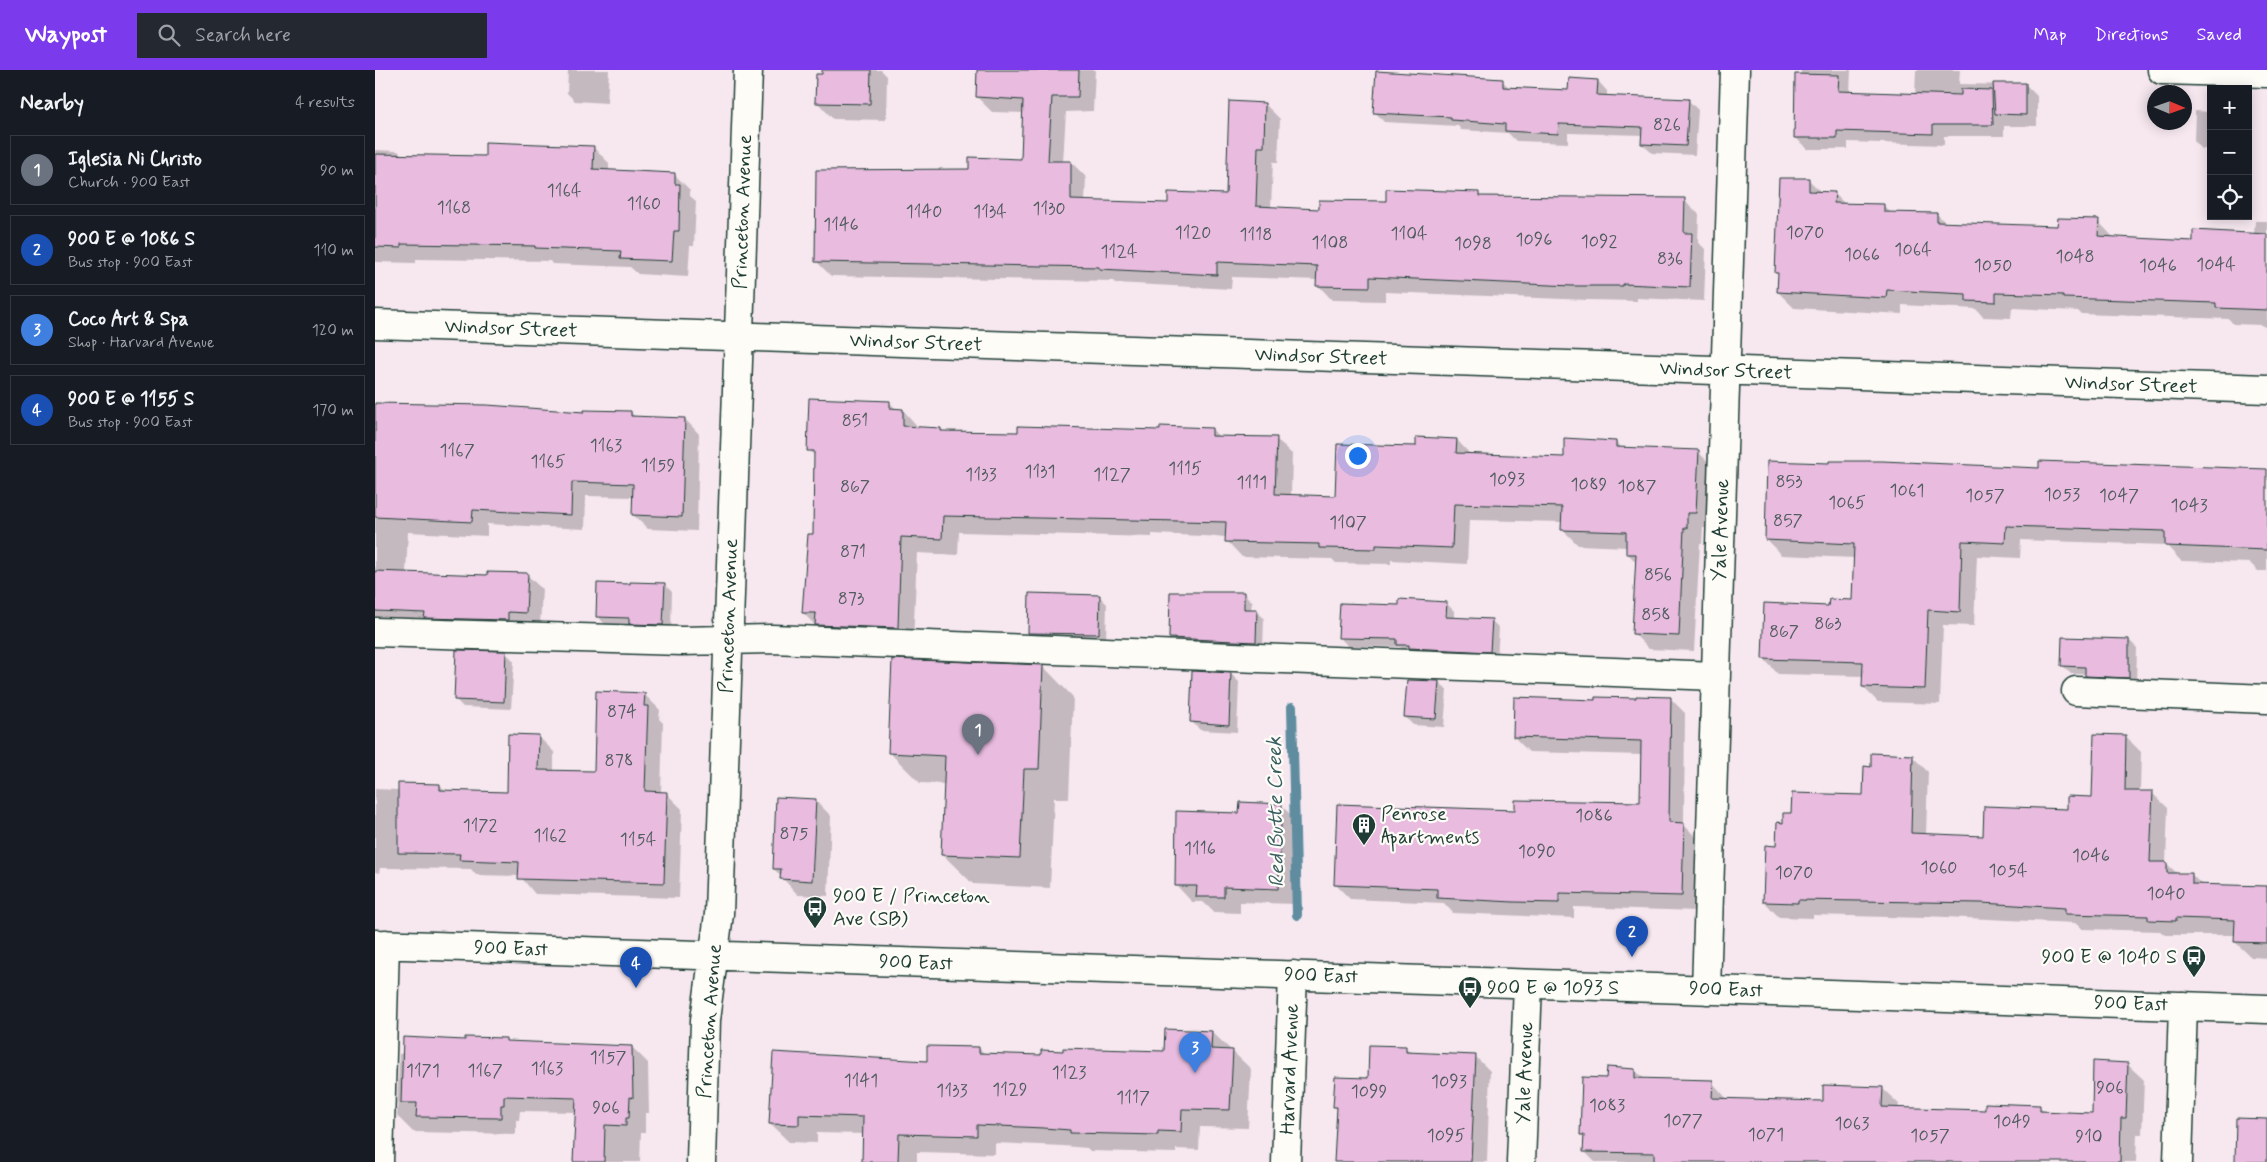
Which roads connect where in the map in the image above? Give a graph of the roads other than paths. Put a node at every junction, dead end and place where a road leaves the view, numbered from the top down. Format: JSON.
{"nodes":[{"id":1,"x":748,"y":70,"type":"edge"},
{"id":2,"x":1735,"y":70,"type":"edge"},
{"id":3,"x":2162,"y":70,"type":"edge"},
{"id":4,"x":2267,"y":74,"type":"edge"},
{"id":5,"x":375,"y":324,"type":"edge"},
{"id":6,"x":739,"y":337,"type":"junction"},
{"id":7,"x":1725,"y":371,"type":"junction"},
{"id":8,"x":2267,"y":389,"type":"edge"},
{"id":9,"x":375,"y":632,"type":"edge"},
{"id":10,"x":729,"y":638,"type":"junction"},
{"id":11,"x":1716,"y":676,"type":"junction"},
{"id":12,"x":2076,"y":691,"type":"dead end"},
{"id":13,"x":2267,"y":699,"type":"edge"},
{"id":14,"x":380,"y":944,"type":"edge"},
{"id":15,"x":713,"y":956,"type":"junction"},
{"id":16,"x":1293,"y":975,"type":"junction"},
{"id":17,"x":1528,"y":984,"type":"junction"},
{"id":18,"x":1706,"y":990,"type":"junction"},
{"id":19,"x":2183,"y":1006,"type":"junction"},
{"id":20,"x":2267,"y":1009,"type":"edge"},
{"id":21,"x":379,"y":1162,"type":"edge"},
{"id":22,"x":701,"y":1162,"type":"edge"},
{"id":23,"x":1286,"y":1162,"type":"edge"},
{"id":24,"x":1521,"y":1162,"type":"edge"},
{"id":25,"x":2178,"y":1162,"type":"edge"}],
"edges":[{"from":1,"to":6,"type":"street","name":"Princeton Avenue"},
{"from":2,"to":7,"type":"street","name":"Yale Avenue"},
{"from":3,"to":4,"type":"street"},
{"from":5,"to":6,"type":"street","name":"Windsor Street"},
{"from":6,"to":7,"type":"street","name":"Windsor Street"},
{"from":6,"to":10,"type":"street","name":"Princeton Avenue"},
{"from":7,"to":8,"type":"street","name":"Windsor Street"},
{"from":7,"to":11,"type":"street","name":"Yale Avenue"},
{"from":9,"to":10,"type":"street"},
{"from":10,"to":11,"type":"street"},
{"from":10,"to":15,"type":"street","name":"Princeton Avenue"},
{"from":11,"to":18,"type":"street","name":"Yale Avenue"},
{"from":12,"to":13,"type":"street"},
{"from":14,"to":15,"type":"street","name":"900 East"},
{"from":14,"to":21,"type":"street"},
{"from":15,"to":16,"type":"street","name":"900 East"},
{"from":15,"to":22,"type":"street","name":"Princeton Avenue"},
{"from":16,"to":17,"type":"street","name":"900 East"},
{"from":16,"to":23,"type":"street","name":"Harvard Avenue"},
{"from":17,"to":18,"type":"street","name":"900 East"},
{"from":17,"to":24,"type":"street","name":"Yale Avenue"},
{"from":18,"to":19,"type":"street","name":"900 East"},
{"from":19,"to":20,"type":"street","name":"900 East"},
{"from":19,"to":25,"type":"street"}]}
